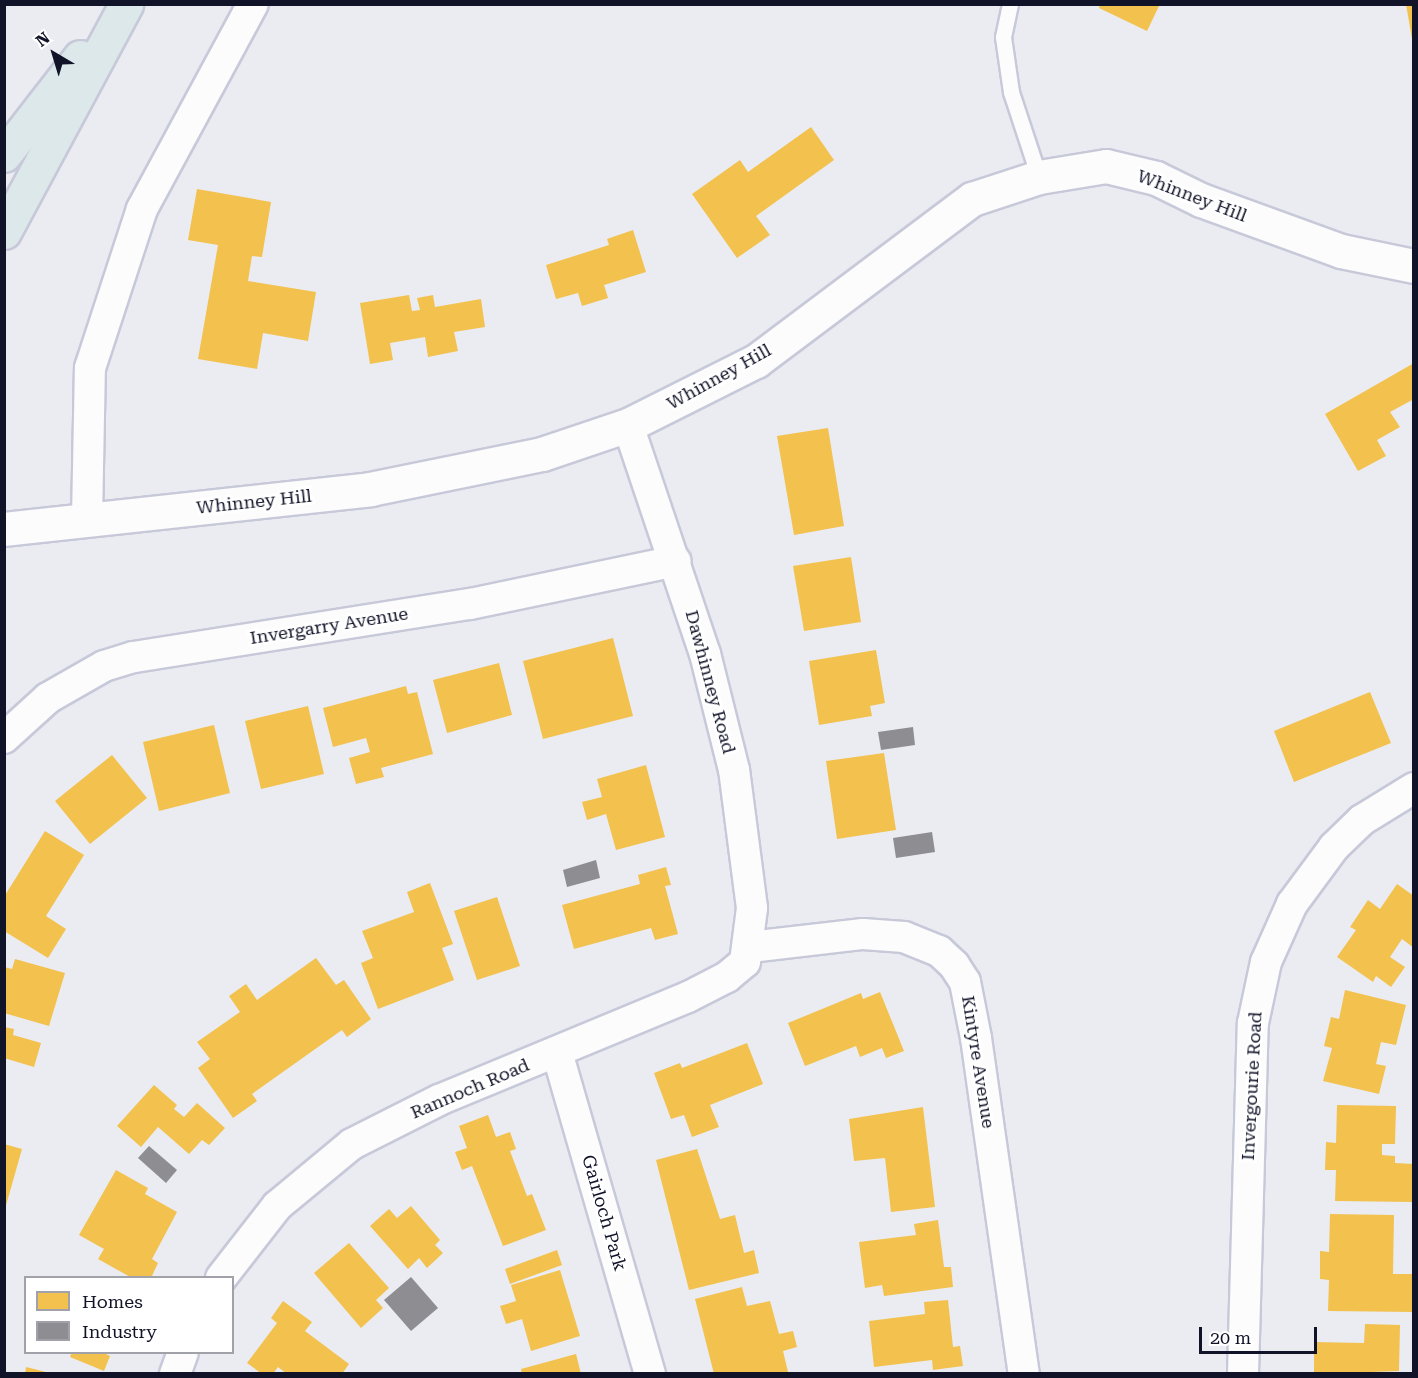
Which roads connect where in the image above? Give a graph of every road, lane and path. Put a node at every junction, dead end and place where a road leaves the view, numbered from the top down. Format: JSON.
{"nodes":[{"id":1,"x":121,"y":4,"type":"edge"},
{"id":2,"x":126,"y":4,"type":"edge"},
{"id":3,"x":253,"y":4,"type":"edge"},
{"id":4,"x":1010,"y":4,"type":"edge"},
{"id":5,"x":4,"y":155,"type":"edge"},
{"id":6,"x":1039,"y":177,"type":"junction"},
{"id":7,"x":4,"y":232,"type":"edge"},
{"id":8,"x":1413,"y":266,"type":"edge"},
{"id":9,"x":628,"y":425,"type":"junction"},
{"id":10,"x":87,"y":520,"type":"junction"},
{"id":11,"x":4,"y":529,"type":"edge"},
{"id":12,"x":676,"y":561,"type":"junction"},
{"id":13,"x":4,"y":738,"type":"edge"},
{"id":14,"x":1413,"y":788,"type":"edge"},
{"id":15,"x":750,"y":947,"type":"junction"},
{"id":16,"x":557,"y":1052,"type":"junction"},
{"id":17,"x":223,"y":1276,"type":"edge"},
{"id":18,"x":183,"y":1354,"type":"edge"},
{"id":19,"x":175,"y":1374,"type":"edge"},
{"id":20,"x":650,"y":1374,"type":"edge"},
{"id":21,"x":1024,"y":1374,"type":"edge"},
{"id":22,"x":1243,"y":1374,"type":"edge"}],
"edges":[{"from":1,"to":5,"type":"highway"},
{"from":2,"to":7,"type":"highway"},
{"from":3,"to":10,"type":"street"},
{"from":4,"to":6,"type":"lane"},
{"from":6,"to":8,"type":"street","name":"Whinney Hill"},
{"from":6,"to":9,"type":"street","name":"Whinney Hill"},
{"from":9,"to":10,"type":"street","name":"Whinney Hill"},
{"from":9,"to":12,"type":"street","name":"Dawhinney Road"},
{"from":10,"to":11,"type":"street","name":"Whinney Hill"},
{"from":12,"to":13,"type":"street","name":"Invergarry Avenue"},
{"from":12,"to":15,"type":"street","name":"Dawhinney Road"},
{"from":14,"to":22,"type":"street","name":"Invergourie Road"},
{"from":15,"to":16,"type":"street","name":"Rannoch Road"},
{"from":15,"to":21,"type":"street","name":"Kintyre Avenue"},
{"from":16,"to":17,"type":"street","name":"Rannoch Road"},
{"from":16,"to":20,"type":"street","name":"Gairloch Park"},
{"from":18,"to":19,"type":"street"}]}
